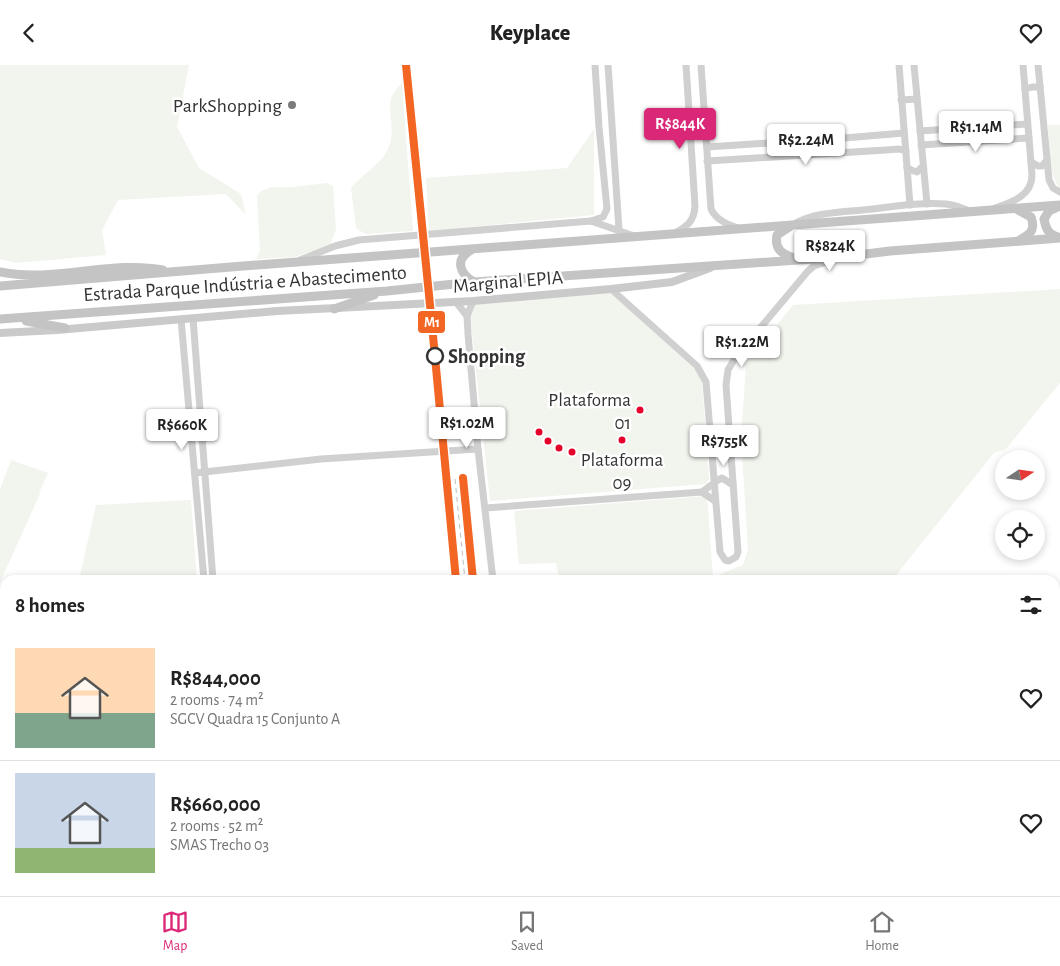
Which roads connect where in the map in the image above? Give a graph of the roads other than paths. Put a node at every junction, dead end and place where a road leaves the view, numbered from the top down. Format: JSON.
{"nodes":[{"id":1,"x":595,"y":65,"type":"edge"},
{"id":2,"x":608,"y":65,"type":"edge"},
{"id":3,"x":686,"y":65,"type":"edge"},
{"id":4,"x":701,"y":65,"type":"edge"},
{"id":5,"x":899,"y":65,"type":"edge"},
{"id":6,"x":914,"y":65,"type":"edge"},
{"id":7,"x":1023,"y":65,"type":"edge"},
{"id":8,"x":1038,"y":65,"type":"edge"},
{"id":9,"x":1040,"y":87,"type":"junction"},
{"id":10,"x":1025,"y":89,"type":"junction"},
{"id":11,"x":917,"y":99,"type":"junction"},
{"id":12,"x":901,"y":100,"type":"junction"},
{"id":13,"x":705,"y":120,"type":"junction"},
{"id":14,"x":690,"y":121,"type":"junction"},
{"id":15,"x":1027,"y":124,"type":"junction"},
{"id":16,"x":1012,"y":125,"type":"junction"},
{"id":17,"x":920,"y":131,"type":"junction"},
{"id":18,"x":904,"y":133,"type":"junction"},
{"id":19,"x":886,"y":135,"type":"junction"},
{"id":20,"x":855,"y":138,"type":"junction"},
{"id":21,"x":1028,"y":138,"type":"junction"},
{"id":22,"x":844,"y":139,"type":"junction"},
{"id":23,"x":1013,"y":139,"type":"junction"},
{"id":24,"x":921,"y":145,"type":"junction"},
{"id":25,"x":706,"y":147,"type":"junction"},
{"id":26,"x":719,"y":147,"type":"junction"},
{"id":27,"x":886,"y":150,"type":"junction"},
{"id":28,"x":906,"y":151,"type":"junction"},
{"id":29,"x":845,"y":152,"type":"junction"},
{"id":30,"x":856,"y":152,"type":"junction"},
{"id":31,"x":720,"y":160,"type":"junction"},
{"id":32,"x":1047,"y":160,"type":"junction"},
{"id":33,"x":708,"y":161,"type":"junction"},
{"id":34,"x":1031,"y":162,"type":"junction"},
{"id":35,"x":923,"y":166,"type":"junction"},
{"id":36,"x":907,"y":167,"type":"junction"},
{"id":37,"x":694,"y":181,"type":"junction"},
{"id":38,"x":708,"y":181,"type":"junction"},
{"id":39,"x":1060,"y":191,"type":"edge"},
{"id":40,"x":616,"y":199,"type":"junction"},
{"id":41,"x":607,"y":201,"type":"junction"},
{"id":42,"x":927,"y":204,"type":"junction"},
{"id":43,"x":910,"y":205,"type":"junction"},
{"id":44,"x":1060,"y":205,"type":"edge"},
{"id":45,"x":1011,"y":209,"type":"junction"},
{"id":46,"x":987,"y":211,"type":"junction"},
{"id":47,"x":972,"y":212,"type":"junction"},
{"id":48,"x":591,"y":221,"type":"junction"},
{"id":49,"x":793,"y":225,"type":"junction"},
{"id":50,"x":740,"y":229,"type":"junction"},
{"id":51,"x":619,"y":230,"type":"junction"},
{"id":52,"x":671,"y":235,"type":"junction"},
{"id":53,"x":637,"y":237,"type":"junction"},
{"id":54,"x":1060,"y":237,"type":"edge"},
{"id":55,"x":1016,"y":241,"type":"junction"},
{"id":56,"x":471,"y":250,"type":"junction"},
{"id":57,"x":842,"y":257,"type":"junction"},
{"id":58,"x":796,"y":260,"type":"junction"},
{"id":59,"x":291,"y":263,"type":"junction"},
{"id":60,"x":717,"y":266,"type":"junction"},
{"id":61,"x":0,"y":272,"type":"edge"},
{"id":62,"x":176,"y":272,"type":"junction"},
{"id":63,"x":474,"y":282,"type":"junction"},
{"id":64,"x":0,"y":286,"type":"edge"},
{"id":65,"x":611,"y":289,"type":"junction"},
{"id":66,"x":387,"y":291,"type":"junction"},
{"id":67,"x":472,"y":301,"type":"junction"},
{"id":68,"x":456,"y":302,"type":"junction"},
{"id":69,"x":334,"y":309,"type":"junction"},
{"id":70,"x":467,"y":316,"type":"junction"},
{"id":71,"x":10,"y":318,"type":"junction"},
{"id":72,"x":192,"y":318,"type":"junction"},
{"id":73,"x":0,"y":319,"type":"edge"},
{"id":74,"x":182,"y":319,"type":"junction"},
{"id":75,"x":65,"y":328,"type":"junction"},
{"id":76,"x":0,"y":333,"type":"edge"},
{"id":77,"x":194,"y":338,"type":"junction"},
{"id":78,"x":184,"y":339,"type":"junction"},
{"id":79,"x":478,"y":449,"type":"junction"},
{"id":80,"x":205,"y":472,"type":"junction"},
{"id":81,"x":195,"y":473,"type":"junction"},
{"id":82,"x":713,"y":483,"type":"junction"},
{"id":83,"x":733,"y":485,"type":"junction"},
{"id":84,"x":702,"y":493,"type":"junction"},
{"id":85,"x":715,"y":501,"type":"junction"},
{"id":86,"x":485,"y":509,"type":"junction"},
{"id":87,"x":211,"y":551,"type":"junction"},
{"id":88,"x":201,"y":552,"type":"junction"},
{"id":89,"x":203,"y":575,"type":"edge"},
{"id":90,"x":213,"y":575,"type":"edge"},
{"id":91,"x":492,"y":575,"type":"edge"}],
"edges":[{"from":1,"to":41,"type":"street"},
{"from":2,"to":40,"type":"street"},
{"from":3,"to":14,"type":"street"},
{"from":4,"to":13,"type":"street"},
{"from":5,"to":12,"type":"street"},
{"from":6,"to":11,"type":"street"},
{"from":7,"to":10,"type":"street"},
{"from":8,"to":9,"type":"street"},
{"from":9,"to":10,"type":"street"},
{"from":9,"to":32,"type":"street"},
{"from":10,"to":15,"type":"street"},
{"from":11,"to":12,"type":"street"},
{"from":11,"to":17,"type":"street"},
{"from":12,"to":18,"type":"street"},
{"from":13,"to":14,"type":"street"},
{"from":13,"to":25,"type":"street"},
{"from":14,"to":37,"type":"street"},
{"from":15,"to":16,"type":"street"},
{"from":15,"to":21,"type":"street"},
{"from":16,"to":17,"type":"street"},
{"from":16,"to":23,"type":"street"},
{"from":17,"to":24,"type":"street"},
{"from":18,"to":19,"type":"street"},
{"from":18,"to":28,"type":"street"},
{"from":19,"to":20,"type":"street"},
{"from":19,"to":27,"type":"street"},
{"from":20,"to":22,"type":"street"},
{"from":20,"to":30,"type":"street"},
{"from":21,"to":23,"type":"street"},
{"from":21,"to":34,"type":"street"},
{"from":22,"to":26,"type":"street"},
{"from":22,"to":29,"type":"street"},
{"from":23,"to":24,"type":"street"},
{"from":24,"to":35,"type":"street"},
{"from":25,"to":26,"type":"street"},
{"from":25,"to":33,"type":"street"},
{"from":26,"to":31,"type":"street"},
{"from":27,"to":28,"type":"street"},
{"from":27,"to":30,"type":"street"},
{"from":28,"to":36,"type":"street"},
{"from":29,"to":30,"type":"street"},
{"from":29,"to":31,"type":"street"},
{"from":31,"to":33,"type":"street"},
{"from":32,"to":34,"type":"street"},
{"from":32,"to":39,"type":"street"},
{"from":33,"to":38,"type":"street"},
{"from":34,"to":46,"type":"street"},
{"from":35,"to":36,"type":"street"},
{"from":35,"to":42,"type":"street"},
{"from":36,"to":43,"type":"street"},
{"from":37,"to":38,"type":"street"},
{"from":37,"to":52,"type":"street"},
{"from":38,"to":50,"type":"street"},
{"from":40,"to":41,"type":"street"},
{"from":40,"to":51,"type":"street"},
{"from":41,"to":48,"type":"street"},
{"from":42,"to":43,"type":"street"},
{"from":42,"to":47,"type":"street"},
{"from":43,"to":49,"type":"street"},
{"from":44,"to":45,"type":"highway","name":"Estrada Parque Indústria e Abastecimento"},
{"from":44,"to":54,"type":"highway"},
{"from":45,"to":46,"type":"highway","name":"Estrada Parque Indústria e Abastecimento"},
{"from":45,"to":55,"type":"highway"},
{"from":46,"to":47,"type":"highway","name":"Estrada Parque Indústria e Abastecimento"},
{"from":47,"to":49,"type":"highway","name":"Estrada Parque Indústria e Abastecimento"},
{"from":48,"to":51,"type":"street"},
{"from":48,"to":59,"type":"street"},
{"from":49,"to":50,"type":"highway","name":"Estrada Parque Indústria e Abastecimento"},
{"from":49,"to":58,"type":"highway"},
{"from":50,"to":52,"type":"highway","name":"Estrada Parque Indústria e Abastecimento"},
{"from":51,"to":53,"type":"street"},
{"from":52,"to":53,"type":"highway","name":"Estrada Parque Indústria e Abastecimento"},
{"from":53,"to":56,"type":"highway","name":"Estrada Parque Indústria e Abastecimento"},
{"from":54,"to":55,"type":"highway","name":"Estrada Parque Indústria e Abastecimento"},
{"from":55,"to":57,"type":"highway","name":"Estrada Parque Indústria e Abastecimento"},
{"from":56,"to":59,"type":"highway","name":"Estrada Parque Indústria e Abastecimento"},
{"from":56,"to":63,"type":"highway"},
{"from":57,"to":58,"type":"highway","name":"Estrada Parque Indústria e Abastecimento"},
{"from":57,"to":83,"type":"street"},
{"from":58,"to":60,"type":"highway","name":"Estrada Parque Indústria e Abastecimento"},
{"from":59,"to":62,"type":"highway","name":"Estrada Parque Indústria e Abastecimento"},
{"from":60,"to":63,"type":"highway","name":"Estrada Parque Indústria e Abastecimento"},
{"from":60,"to":65,"type":"main road","name":"Marginal EPIA"},
{"from":61,"to":62,"type":"highway"},
{"from":62,"to":64,"type":"highway","name":"Estrada Parque Indústria e Abastecimento"},
{"from":63,"to":66,"type":"highway","name":"Estrada Parque Indústria e Abastecimento"},
{"from":65,"to":67,"type":"main road","name":"Marginal EPIA"},
{"from":65,"to":82,"type":"street"},
{"from":66,"to":69,"type":"highway"},
{"from":66,"to":71,"type":"highway","name":"Estrada Parque Indústria e Abastecimento"},
{"from":67,"to":68,"type":"main road","name":"Marginal EPIA"},
{"from":67,"to":70,"type":"street"},
{"from":68,"to":69,"type":"main road","name":"Marginal EPIA"},
{"from":68,"to":70,"type":"street"},
{"from":69,"to":72,"type":"main road","name":"Marginal EPIA"},
{"from":70,"to":79,"type":"street"},
{"from":71,"to":73,"type":"highway","name":"Estrada Parque Indústria e Abastecimento"},
{"from":71,"to":75,"type":"highway"},
{"from":72,"to":74,"type":"main road","name":"Marginal EPIA"},
{"from":72,"to":77,"type":"street"},
{"from":74,"to":75,"type":"main road","name":"Marginal EPIA"},
{"from":74,"to":78,"type":"street"},
{"from":75,"to":76,"type":"main road","name":"Marginal EPIA"},
{"from":77,"to":78,"type":"street"},
{"from":77,"to":80,"type":"street"},
{"from":78,"to":81,"type":"street"},
{"from":79,"to":80,"type":"street"},
{"from":79,"to":86,"type":"street"},
{"from":80,"to":81,"type":"street"},
{"from":80,"to":87,"type":"street"},
{"from":81,"to":88,"type":"street"},
{"from":82,"to":83,"type":"street"},
{"from":82,"to":84,"type":"street"},
{"from":82,"to":85,"type":"street"},
{"from":83,"to":85,"type":"street"},
{"from":84,"to":85,"type":"street"},
{"from":84,"to":86,"type":"street"},
{"from":86,"to":91,"type":"street"},
{"from":87,"to":88,"type":"street"},
{"from":87,"to":90,"type":"street"},
{"from":88,"to":89,"type":"street"}]}
